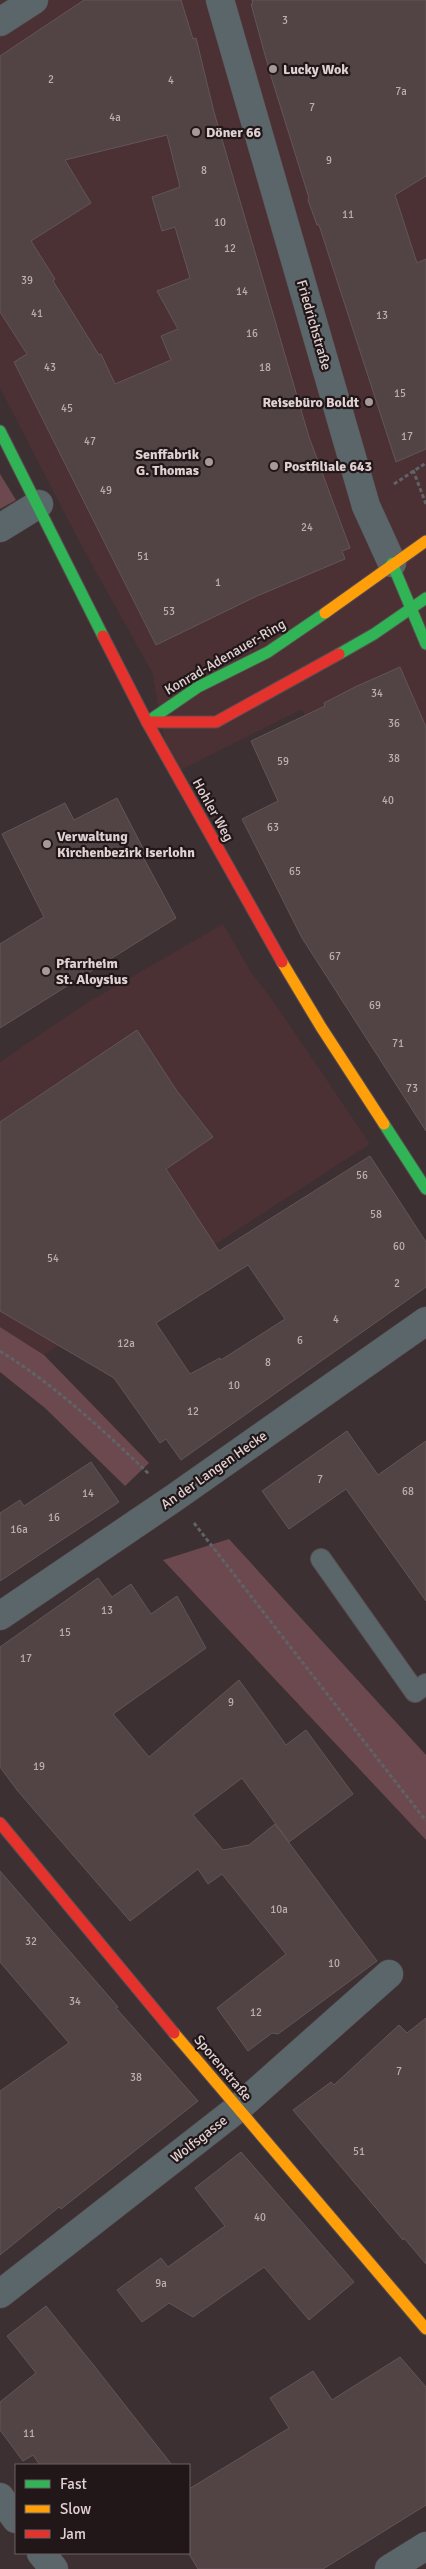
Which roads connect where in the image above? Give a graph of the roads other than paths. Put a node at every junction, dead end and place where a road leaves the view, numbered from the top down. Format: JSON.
{"nodes":[{"id":1,"x":34,"y":0,"type":"edge"},
{"id":2,"x":220,"y":0,"type":"edge"},
{"id":3,"x":0,"y":22,"type":"edge"},
{"id":4,"x":0,"y":431,"type":"edge"},
{"id":5,"x":39,"y":504,"type":"junction"},
{"id":6,"x":0,"y":528,"type":"edge"},
{"id":7,"x":426,"y":541,"type":"edge"},
{"id":8,"x":392,"y":563,"type":"junction"},
{"id":9,"x":426,"y":598,"type":"edge"},
{"id":10,"x":410,"y":610,"type":"junction"},
{"id":11,"x":426,"y":644,"type":"edge"},
{"id":12,"x":147,"y":722,"type":"junction"},
{"id":13,"x":426,"y":1189,"type":"edge"},
{"id":14,"x":426,"y":1321,"type":"edge"},
{"id":15,"x":321,"y":1559,"type":"dead end"},
{"id":16,"x":0,"y":1616,"type":"edge"},
{"id":17,"x":426,"y":1684,"type":"edge"},
{"id":18,"x":0,"y":1823,"type":"edge"},
{"id":19,"x":389,"y":1974,"type":"dead end"},
{"id":20,"x":237,"y":2109,"type":"junction"},
{"id":21,"x":0,"y":2294,"type":"edge"},
{"id":22,"x":426,"y":2330,"type":"edge"},
{"id":23,"x":0,"y":2497,"type":"edge"},
{"id":24,"x":15,"y":2518,"type":"edge"},
{"id":25,"x":426,"y":2546,"type":"edge"},
{"id":26,"x":42,"y":2554,"type":"edge"},
{"id":27,"x":54,"y":2569,"type":"edge"},
{"id":28,"x":389,"y":2569,"type":"edge"}],
"edges":[{"from":1,"to":3,"type":"street"},
{"from":2,"to":8,"type":"street","name":"Friedrichstraße"},
{"from":4,"to":5,"type":"street","name":"Hohler Weg"},
{"from":5,"to":6,"type":"street"},
{"from":5,"to":12,"type":"street","name":"Hohler Weg"},
{"from":7,"to":8,"type":"street","name":"Konrad-Adenauer-Ring"},
{"from":8,"to":10,"type":"street","name":"Friedrichstraße"},
{"from":8,"to":12,"type":"street","name":"Konrad-Adenauer-Ring"},
{"from":9,"to":10,"type":"street"},
{"from":10,"to":11,"type":"street","name":"Friedrichstraße"},
{"from":10,"to":12,"type":"street"},
{"from":12,"to":13,"type":"street","name":"Hohler Weg"},
{"from":14,"to":16,"type":"street","name":"An der Langen Hecke"},
{"from":15,"to":17,"type":"lane"},
{"from":18,"to":20,"type":"street","name":"Sporenstraße"},
{"from":19,"to":20,"type":"street","name":"Wolfsgasse"},
{"from":20,"to":21,"type":"street","name":"Wolfsgasse"},
{"from":20,"to":22,"type":"street","name":"Sporenstraße"},
{"from":23,"to":24,"type":"street"},
{"from":25,"to":28,"type":"street"},
{"from":26,"to":27,"type":"street"}]}
